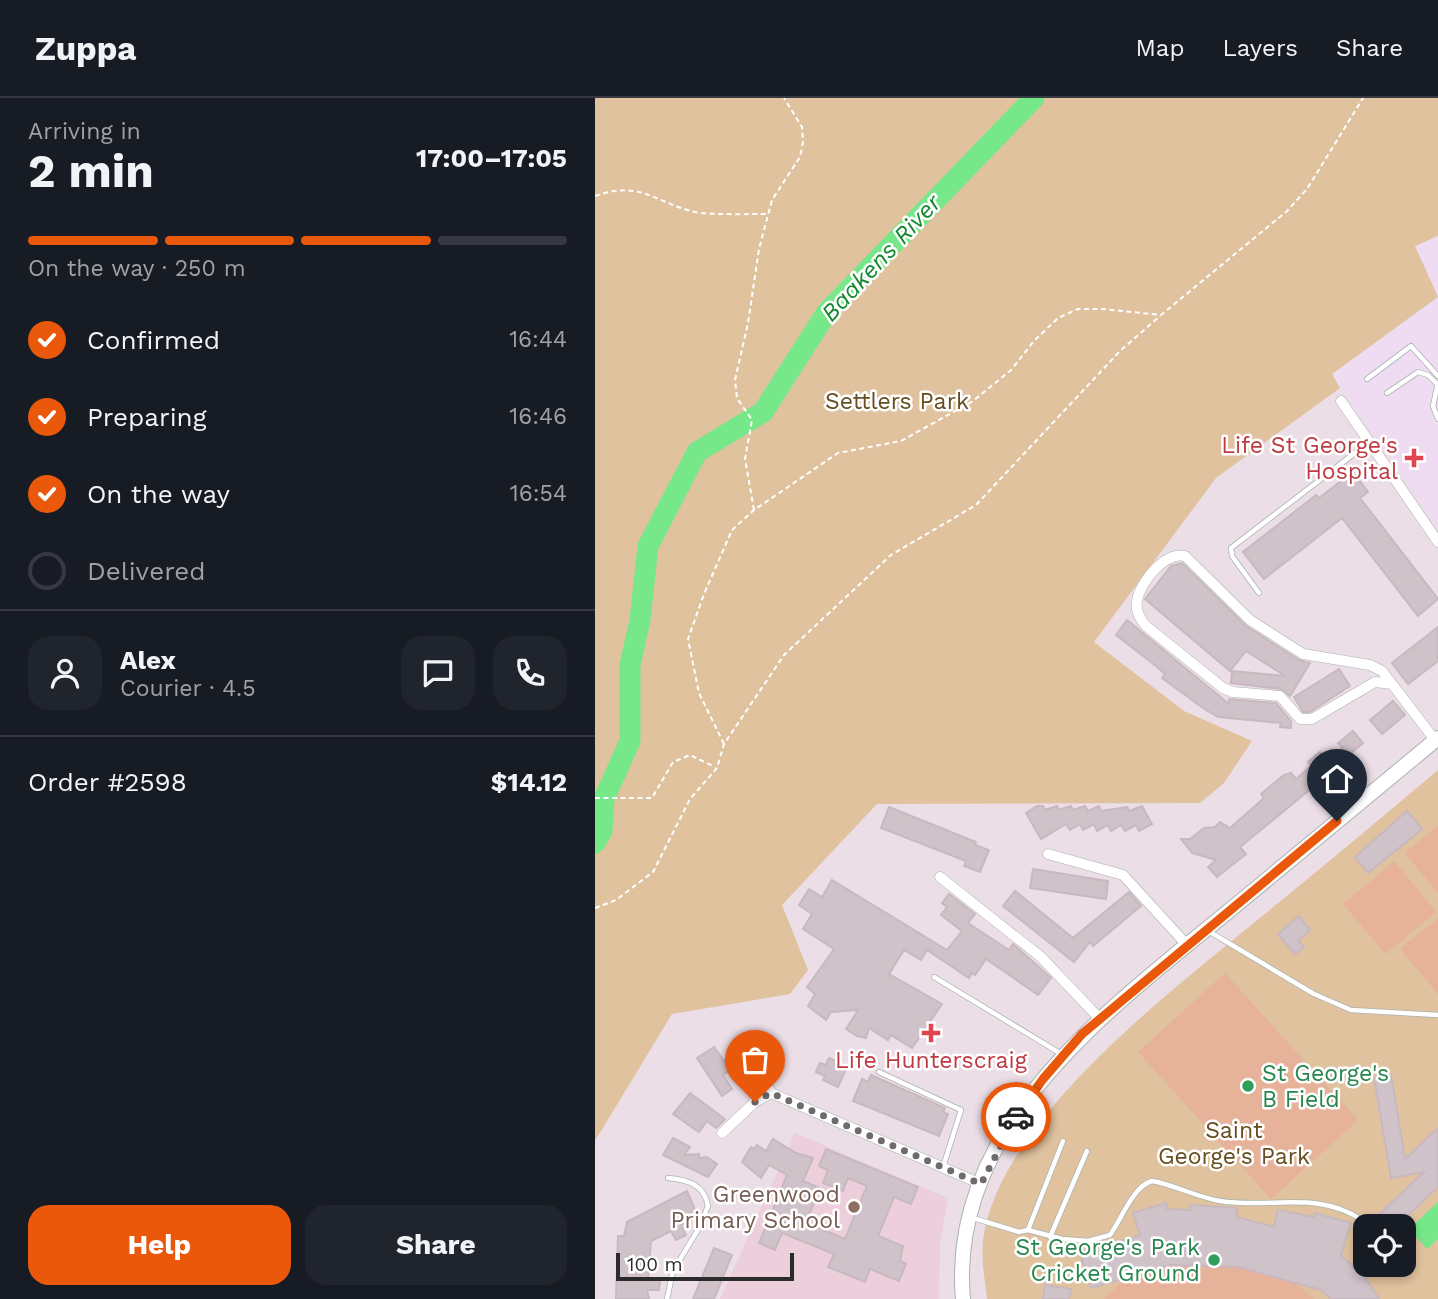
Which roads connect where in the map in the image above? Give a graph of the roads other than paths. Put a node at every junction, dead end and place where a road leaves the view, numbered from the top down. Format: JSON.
{"nodes":[{"id":1,"x":1438,"y":376,"type":"edge"},
{"id":2,"x":1367,"y":379,"type":"dead end"},
{"id":3,"x":1438,"y":384,"type":"edge"},
{"id":4,"x":1387,"y":393,"type":"dead end"},
{"id":5,"x":1341,"y":401,"type":"dead end"},
{"id":6,"x":1438,"y":419,"type":"edge"},
{"id":7,"x":1368,"y":443,"type":"junction"},
{"id":8,"x":1438,"y":542,"type":"edge"},
{"id":9,"x":1259,"y":593,"type":"dead end"},
{"id":10,"x":1392,"y":684,"type":"junction"},
{"id":11,"x":1436,"y":739,"type":"edge"},
{"id":12,"x":1048,"y":854,"type":"dead end"},
{"id":13,"x":940,"y":877,"type":"dead end"},
{"id":14,"x":1206,"y":930,"type":"junction"},
{"id":15,"x":1187,"y":945,"type":"junction"},
{"id":16,"x":934,"y":977,"type":"dead end"},
{"id":17,"x":1438,"y":1015,"type":"edge"},
{"id":18,"x":1100,"y":1019,"type":"junction"},
{"id":19,"x":744,"y":1047,"type":"dead end"},
{"id":20,"x":1064,"y":1055,"type":"junction"},
{"id":21,"x":879,"y":1072,"type":"dead end"},
{"id":22,"x":771,"y":1093,"type":"junction"},
{"id":23,"x":722,"y":1133,"type":"dead end"},
{"id":24,"x":1063,"y":1141,"type":"dead end"},
{"id":25,"x":1087,"y":1151,"type":"dead end"},
{"id":26,"x":943,"y":1167,"type":"junction"},
{"id":27,"x":668,"y":1178,"type":"dead end"},
{"id":28,"x":981,"y":1184,"type":"junction"},
{"id":29,"x":1353,"y":1214,"type":"edge"},
{"id":30,"x":969,"y":1217,"type":"junction"},
{"id":31,"x":1028,"y":1230,"type":"junction"},
{"id":32,"x":1050,"y":1237,"type":"junction"},
{"id":33,"x":667,"y":1299,"type":"edge"},
{"id":34,"x":963,"y":1299,"type":"edge"}],
"edges":[{"from":1,"to":2,"type":"lane"},
{"from":3,"to":4,"type":"lane"},
{"from":3,"to":6,"type":"lane"},
{"from":5,"to":7,"type":"street"},
{"from":7,"to":8,"type":"street"},
{"from":7,"to":9,"type":"lane"},
{"from":10,"to":10,"type":"street"},
{"from":10,"to":11,"type":"street"},
{"from":11,"to":14,"type":"street"},
{"from":12,"to":15,"type":"street"},
{"from":13,"to":18,"type":"street"},
{"from":14,"to":15,"type":"street"},
{"from":14,"to":17,"type":"lane"},
{"from":15,"to":18,"type":"street"},
{"from":16,"to":20,"type":"lane"},
{"from":18,"to":20,"type":"street"},
{"from":19,"to":22,"type":"street"},
{"from":20,"to":28,"type":"street"},
{"from":21,"to":26,"type":"lane"},
{"from":22,"to":23,"type":"street"},
{"from":22,"to":26,"type":"street"},
{"from":24,"to":31,"type":"lane"},
{"from":25,"to":32,"type":"lane"},
{"from":26,"to":28,"type":"street"},
{"from":27,"to":33,"type":"lane"},
{"from":28,"to":30,"type":"street"},
{"from":29,"to":32,"type":"lane"},
{"from":30,"to":31,"type":"lane"},
{"from":30,"to":34,"type":"street"},
{"from":31,"to":32,"type":"lane"}]}
